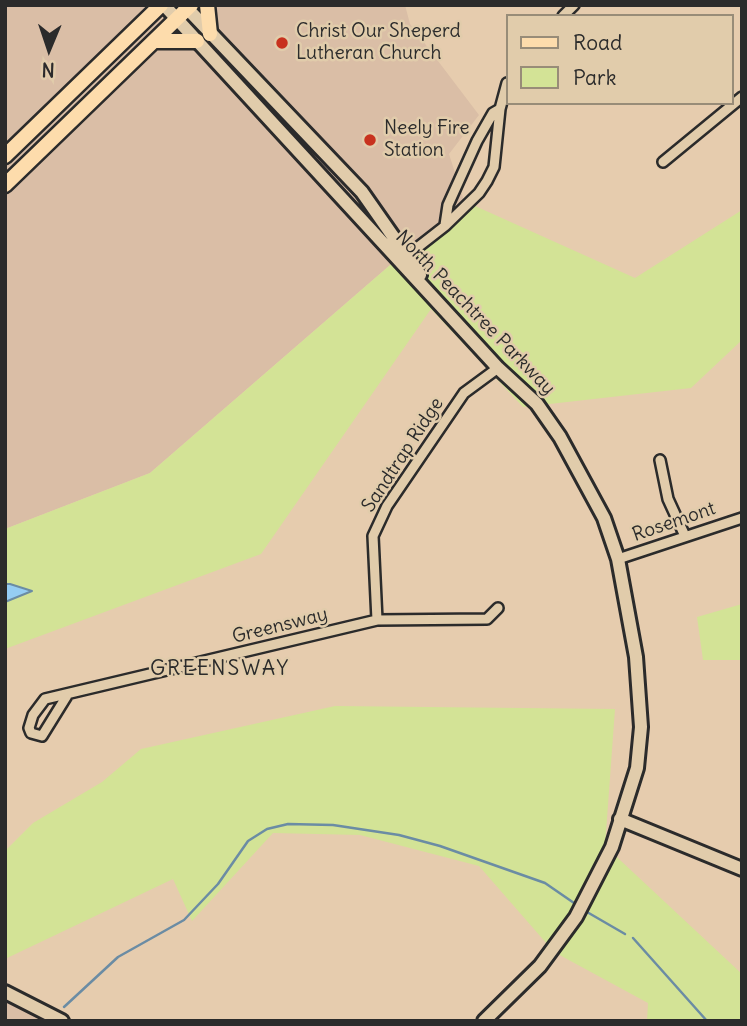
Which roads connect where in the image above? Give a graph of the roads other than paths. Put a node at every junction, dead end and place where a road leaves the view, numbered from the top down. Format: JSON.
{"nodes":[{"id":1,"x":144,"y":5,"type":"edge"},
{"id":2,"x":162,"y":5,"type":"edge"},
{"id":3,"x":207,"y":5,"type":"edge"},
{"id":4,"x":185,"y":10,"type":"edge"},
{"id":5,"x":139,"y":25,"type":"junction"},
{"id":6,"x":204,"y":37,"type":"junction"},
{"id":7,"x":154,"y":41,"type":"junction"},
{"id":8,"x":264,"y":89,"type":"junction"},
{"id":9,"x":505,"y":90,"type":"edge"},
{"id":10,"x":253,"y":101,"type":"junction"},
{"id":11,"x":732,"y":105,"type":"edge"},
{"id":12,"x":500,"y":109,"type":"junction"},
{"id":13,"x":5,"y":156,"type":"edge"},
{"id":14,"x":663,"y":162,"type":"dead end"},
{"id":15,"x":5,"y":185,"type":"edge"},
{"id":16,"x":445,"y":226,"type":"junction"},
{"id":17,"x":403,"y":258,"type":"junction"},
{"id":18,"x":498,"y":368,"type":"junction"},
{"id":19,"x":660,"y":460,"type":"dead end"},
{"id":20,"x":742,"y":518,"type":"edge"},
{"id":21,"x":685,"y":536,"type":"junction"},
{"id":22,"x":618,"y":559,"type":"junction"},
{"id":23,"x":498,"y":608,"type":"dead end"},
{"id":24,"x":377,"y":620,"type":"junction"},
{"id":25,"x":68,"y":694,"type":"junction"},
{"id":26,"x":620,"y":819,"type":"junction"},
{"id":27,"x":742,"y":869,"type":"edge"},
{"id":28,"x":5,"y":992,"type":"edge"},
{"id":29,"x":62,"y":1021,"type":"edge"},
{"id":30,"x":484,"y":1021,"type":"edge"}],
"edges":[{"from":1,"to":5,"type":"main road"},
{"from":2,"to":4,"type":"street","name":"North Peachtree Parkway"},
{"from":2,"to":5,"type":"main road"},
{"from":3,"to":6,"type":"main road"},
{"from":4,"to":6,"type":"street","name":"North Peachtree Parkway"},
{"from":4,"to":7,"type":"main road"},
{"from":5,"to":13,"type":"main road"},
{"from":6,"to":7,"type":"main road"},
{"from":6,"to":8,"type":"street","name":"North Peachtree Parkway"},
{"from":6,"to":10,"type":"street","name":"North Peachtree Parkway"},
{"from":7,"to":15,"type":"main road"},
{"from":8,"to":10,"type":"street"},
{"from":8,"to":17,"type":"street","name":"North Peachtree Parkway"},
{"from":9,"to":12,"type":"street"},
{"from":10,"to":17,"type":"street","name":"North Peachtree Parkway"},
{"from":11,"to":14,"type":"street"},
{"from":12,"to":16,"type":"street"},
{"from":12,"to":16,"type":"street"},
{"from":16,"to":17,"type":"street"},
{"from":17,"to":18,"type":"street","name":"North Peachtree Parkway"},
{"from":18,"to":22,"type":"street","name":"North Peachtree Parkway"},
{"from":18,"to":24,"type":"street","name":"Sandtrap Ridge"},
{"from":19,"to":21,"type":"street"},
{"from":20,"to":21,"type":"street","name":"Rosemont"},
{"from":21,"to":22,"type":"street","name":"Rosemont"},
{"from":22,"to":26,"type":"street","name":"North Peachtree Parkway"},
{"from":23,"to":24,"type":"street","name":"Greensway"},
{"from":24,"to":25,"type":"street","name":"Greensway"},
{"from":25,"to":25,"type":"street","name":"Greensway"},
{"from":26,"to":27,"type":"street"},
{"from":26,"to":30,"type":"street","name":"North Peachtree Parkway"},
{"from":28,"to":29,"type":"street"}]}
